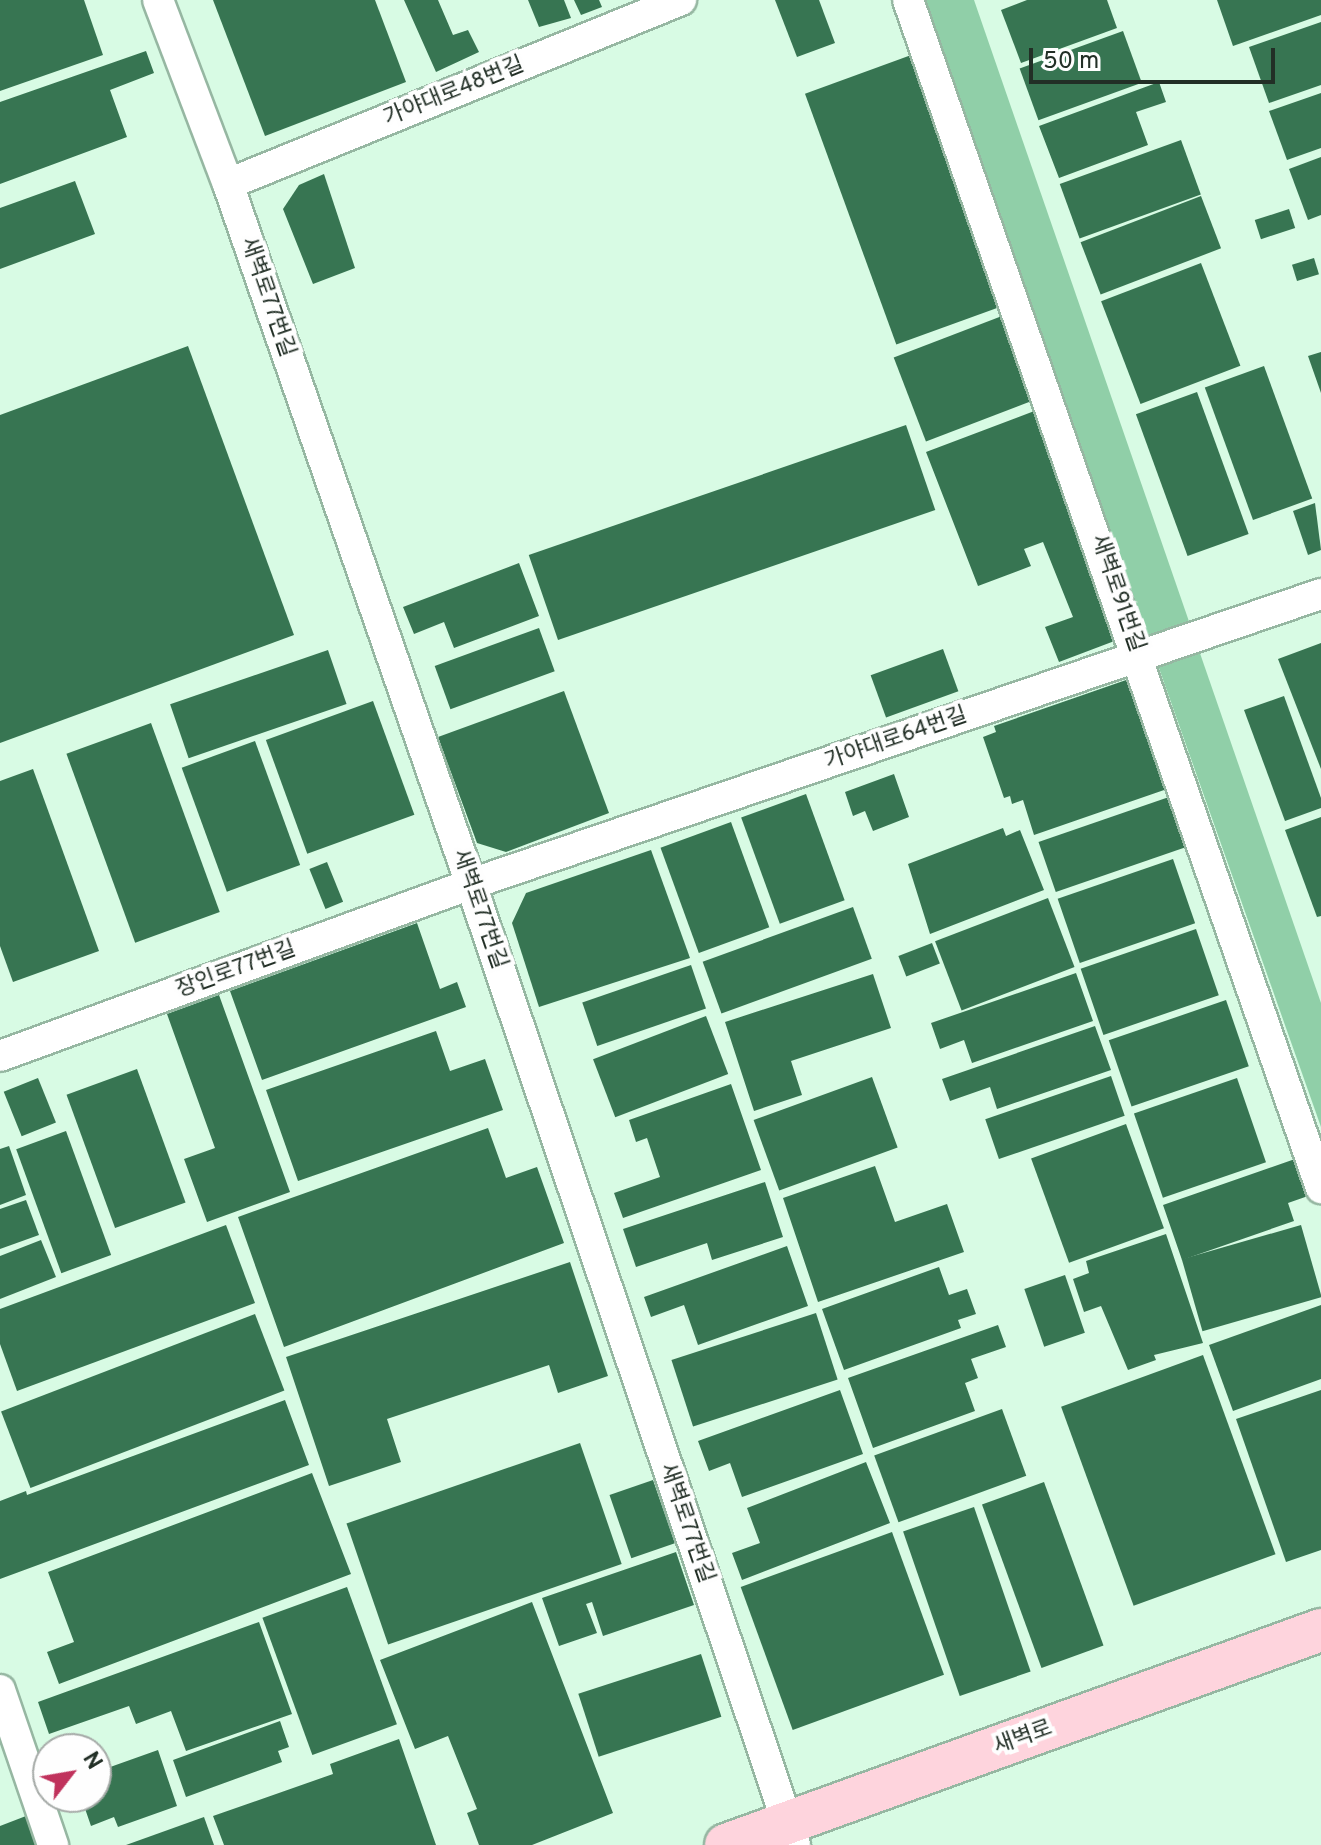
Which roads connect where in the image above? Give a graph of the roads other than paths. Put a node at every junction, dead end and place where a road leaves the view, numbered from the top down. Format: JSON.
{"nodes":[{"id":1,"x":158,"y":0,"type":"edge"},
{"id":2,"x":681,"y":0,"type":"edge"},
{"id":3,"x":908,"y":0,"type":"edge"},
{"id":4,"x":228,"y":184,"type":"junction"},
{"id":5,"x":1321,"y":594,"type":"edge"},
{"id":6,"x":1142,"y":656,"type":"junction"},
{"id":7,"x":471,"y":884,"type":"junction"},
{"id":8,"x":0,"y":1056,"type":"edge"},
{"id":9,"x":1321,"y":1188,"type":"edge"},
{"id":10,"x":1321,"y":1630,"type":"edge"},
{"id":11,"x":0,"y":1690,"type":"edge"},
{"id":12,"x":791,"y":1834,"type":"edge"},
{"id":13,"x":53,"y":1845,"type":"edge"},
{"id":14,"x":726,"y":1845,"type":"edge"}],
"edges":[{"from":1,"to":4,"type":"street","name":"새벽로77번길"},
{"from":2,"to":4,"type":"street","name":"가야대로48번길"},
{"from":3,"to":6,"type":"street","name":"새벽로91번길"},
{"from":4,"to":7,"type":"street","name":"새벽로77번길"},
{"from":5,"to":6,"type":"street","name":"가야대로64번길"},
{"from":6,"to":7,"type":"street","name":"가야대로64번길"},
{"from":6,"to":9,"type":"street","name":"새벽로91번길"},
{"from":7,"to":8,"type":"street","name":"장인로77번길"},
{"from":7,"to":12,"type":"street","name":"새벽로77번길"},
{"from":10,"to":12,"type":"main road","name":"새벽로"},
{"from":11,"to":13,"type":"street"},
{"from":12,"to":14,"type":"main road","name":"새벽로"}]}
